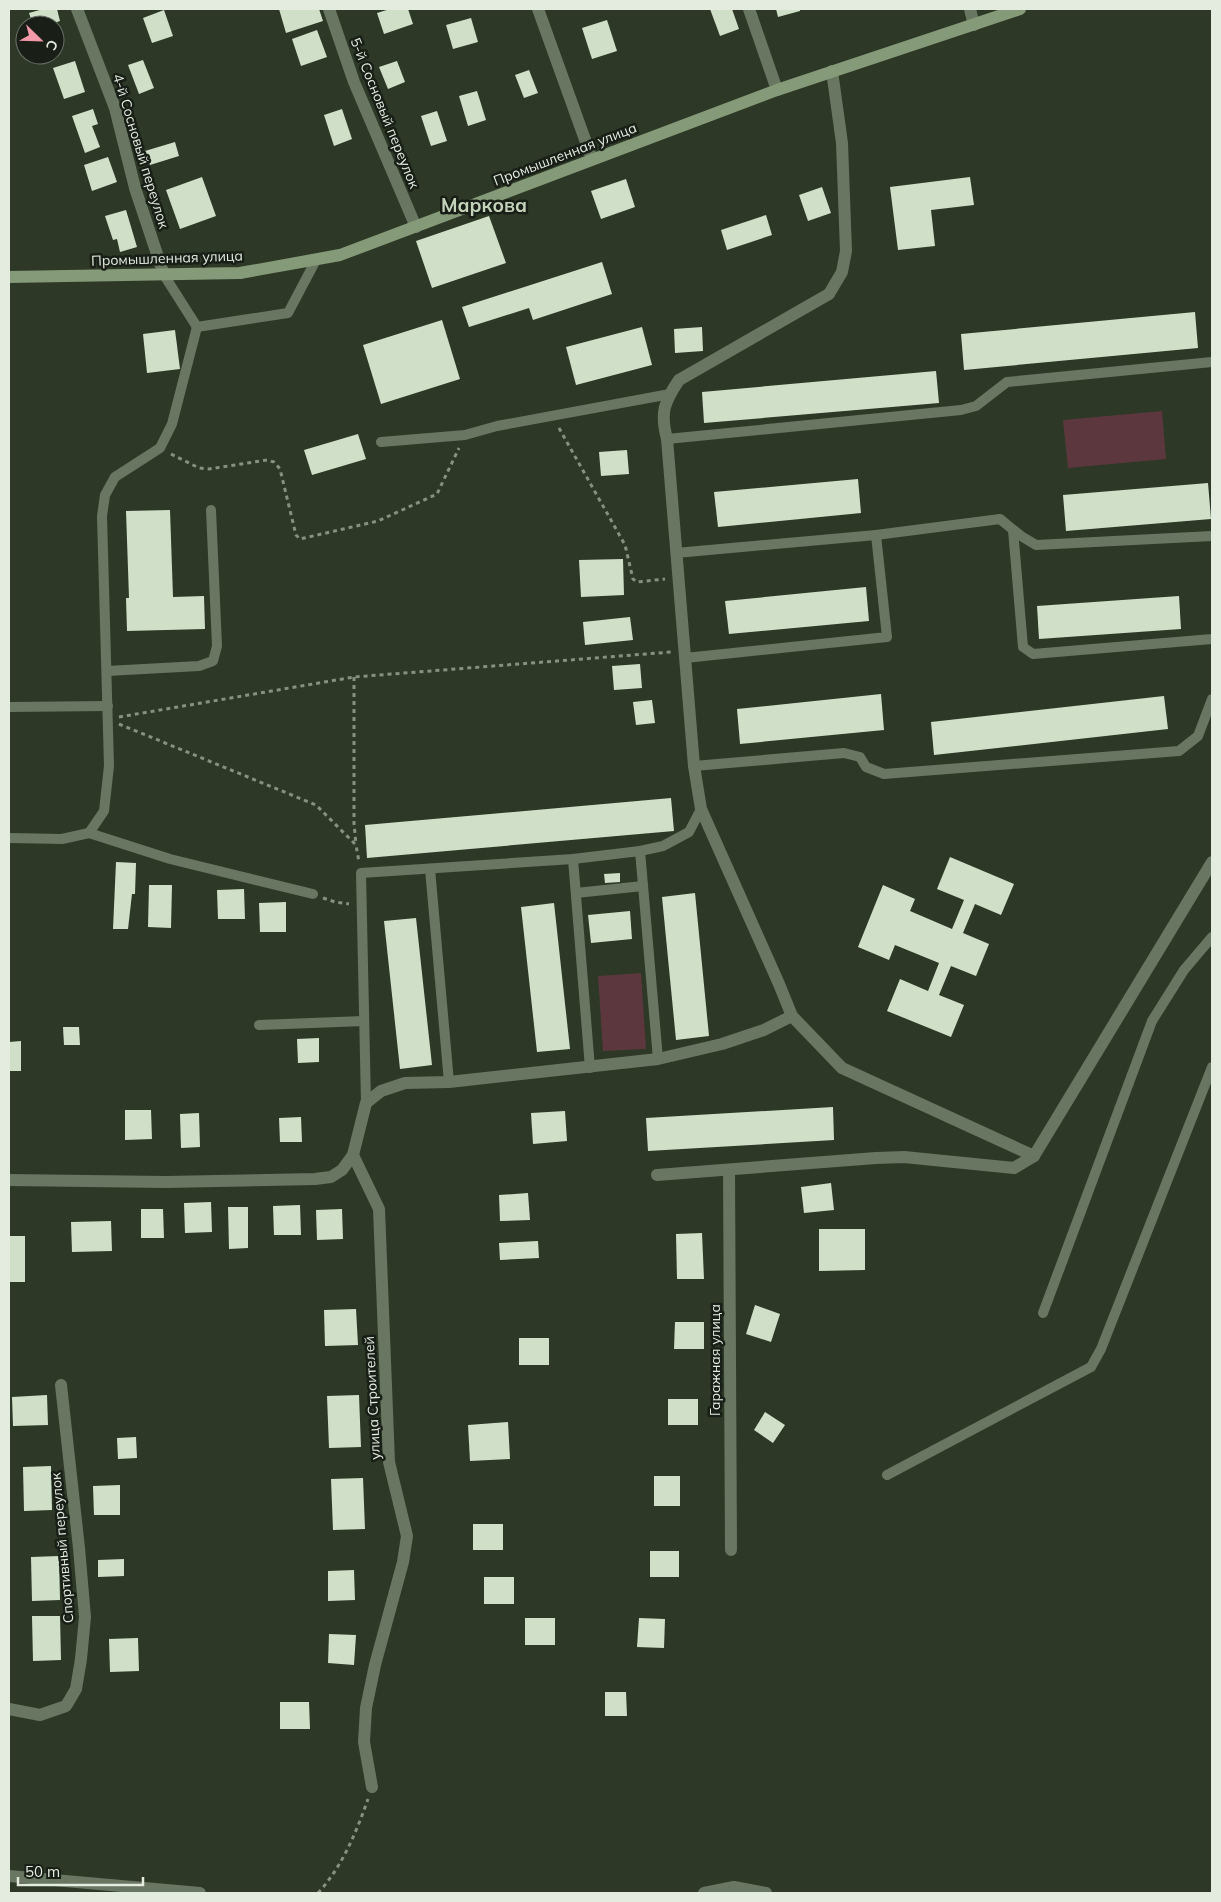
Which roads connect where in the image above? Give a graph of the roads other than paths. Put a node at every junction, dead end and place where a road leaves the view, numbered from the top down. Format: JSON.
{"nodes":[{"id":1,"x":77,"y":9,"type":"edge"},
{"id":2,"x":330,"y":9,"type":"edge"},
{"id":3,"x":538,"y":9,"type":"edge"},
{"id":4,"x":749,"y":9,"type":"edge"},
{"id":5,"x":970,"y":9,"type":"edge"},
{"id":6,"x":1020,"y":9,"type":"edge"},
{"id":7,"x":974,"y":25,"type":"junction"},
{"id":8,"x":832,"y":71,"type":"junction"},
{"id":9,"x":777,"y":90,"type":"junction"},
{"id":10,"x":592,"y":159,"type":"junction"},
{"id":11,"x":416,"y":227,"type":"junction"},
{"id":12,"x":316,"y":260,"type":"junction"},
{"id":13,"x":164,"y":275,"type":"junction"},
{"id":14,"x":9,"y":277,"type":"edge"},
{"id":15,"x":198,"y":327,"type":"junction"},
{"id":16,"x":1212,"y":362,"type":"edge"},
{"id":17,"x":670,"y":394,"type":"junction"},
{"id":18,"x":667,"y":440,"type":"junction"},
{"id":19,"x":381,"y":442,"type":"dead end"},
{"id":20,"x":211,"y":510,"type":"dead end"},
{"id":21,"x":1013,"y":530,"type":"junction"},
{"id":22,"x":876,"y":535,"type":"junction"},
{"id":23,"x":1212,"y":536,"type":"edge"},
{"id":24,"x":676,"y":553,"type":"junction"},
{"id":25,"x":1212,"y":639,"type":"edge"},
{"id":26,"x":684,"y":655,"type":"junction"},
{"id":27,"x":107,"y":670,"type":"junction"},
{"id":28,"x":1212,"y":699,"type":"edge"},
{"id":29,"x":108,"y":706,"type":"junction"},
{"id":30,"x":9,"y":707,"type":"edge"},
{"id":31,"x":694,"y":766,"type":"junction"},
{"id":32,"x":701,"y":809,"type":"junction"},
{"id":33,"x":89,"y":833,"type":"junction"},
{"id":34,"x":9,"y":838,"type":"edge"},
{"id":35,"x":640,"y":851,"type":"junction"},
{"id":36,"x":573,"y":859,"type":"junction"},
{"id":37,"x":1212,"y":862,"type":"edge"},
{"id":38,"x":430,"y":869,"type":"junction"},
{"id":39,"x":643,"y":886,"type":"junction"},
{"id":40,"x":576,"y":893,"type":"junction"},
{"id":41,"x":313,"y":894,"type":"road end"},
{"id":42,"x":1212,"y":937,"type":"edge"},
{"id":43,"x":792,"y":1016,"type":"junction"},
{"id":44,"x":364,"y":1021,"type":"junction"},
{"id":45,"x":259,"y":1025,"type":"dead end"},
{"id":46,"x":658,"y":1059,"type":"junction"},
{"id":47,"x":1212,"y":1067,"type":"edge"},
{"id":48,"x":590,"y":1068,"type":"junction"},
{"id":49,"x":449,"y":1082,"type":"junction"},
{"id":50,"x":366,"y":1103,"type":"junction"},
{"id":51,"x":353,"y":1155,"type":"junction"},
{"id":52,"x":1034,"y":1156,"type":"junction"},
{"id":53,"x":728,"y":1170,"type":"junction"},
{"id":54,"x":657,"y":1176,"type":"dead end"},
{"id":55,"x":9,"y":1180,"type":"edge"},
{"id":56,"x":1043,"y":1313,"type":"dead end"},
{"id":57,"x":60,"y":1385,"type":"dead end"},
{"id":58,"x":887,"y":1475,"type":"dead end"},
{"id":59,"x":731,"y":1550,"type":"dead end"},
{"id":60,"x":9,"y":1708,"type":"edge"},
{"id":61,"x":372,"y":1787,"type":"road end"},
{"id":62,"x":9,"y":1876,"type":"edge"},
{"id":63,"x":200,"y":1893,"type":"edge"},
{"id":64,"x":704,"y":1893,"type":"edge"},
{"id":65,"x":766,"y":1893,"type":"edge"}],
"edges":[{"from":1,"to":13,"type":"street","name":"4-й Сосновый переулок"},
{"from":2,"to":11,"type":"street","name":"5-й Сосновый переулок"},
{"from":3,"to":10,"type":"street"},
{"from":4,"to":9,"type":"street"},
{"from":5,"to":7,"type":"street"},
{"from":6,"to":7,"type":"street","name":"Промышленная улица"},
{"from":7,"to":8,"type":"street","name":"Промышленная улица"},
{"from":8,"to":9,"type":"street","name":"Промышленная улица"},
{"from":8,"to":17,"type":"street"},
{"from":9,"to":10,"type":"street","name":"Промышленная улица"},
{"from":10,"to":11,"type":"street","name":"Промышленная улица"},
{"from":11,"to":12,"type":"street","name":"Промышленная улица"},
{"from":12,"to":13,"type":"street","name":"Промышленная улица"},
{"from":12,"to":15,"type":"lane"},
{"from":13,"to":14,"type":"street","name":"Промышленная улица"},
{"from":13,"to":15,"type":"lane"},
{"from":15,"to":27,"type":"lane"},
{"from":16,"to":18,"type":"lane"},
{"from":17,"to":18,"type":"street"},
{"from":17,"to":19,"type":"lane"},
{"from":18,"to":24,"type":"street"},
{"from":20,"to":27,"type":"lane"},
{"from":21,"to":22,"type":"lane"},
{"from":21,"to":23,"type":"lane"},
{"from":21,"to":25,"type":"lane"},
{"from":22,"to":24,"type":"lane"},
{"from":22,"to":26,"type":"lane"},
{"from":24,"to":26,"type":"street"},
{"from":26,"to":31,"type":"street"},
{"from":27,"to":29,"type":"lane"},
{"from":28,"to":31,"type":"lane"},
{"from":29,"to":30,"type":"lane"},
{"from":29,"to":33,"type":"lane"},
{"from":31,"to":32,"type":"street"},
{"from":32,"to":35,"type":"lane"},
{"from":32,"to":43,"type":"street"},
{"from":33,"to":34,"type":"lane"},
{"from":33,"to":41,"type":"lane"},
{"from":35,"to":36,"type":"lane"},
{"from":35,"to":39,"type":"lane"},
{"from":36,"to":38,"type":"lane"},
{"from":36,"to":40,"type":"lane"},
{"from":37,"to":52,"type":"street"},
{"from":38,"to":44,"type":"lane"},
{"from":38,"to":49,"type":"lane"},
{"from":39,"to":40,"type":"lane"},
{"from":39,"to":46,"type":"lane"},
{"from":40,"to":48,"type":"lane"},
{"from":42,"to":56,"type":"lane"},
{"from":43,"to":46,"type":"street"},
{"from":43,"to":52,"type":"street"},
{"from":44,"to":45,"type":"lane"},
{"from":44,"to":50,"type":"lane"},
{"from":46,"to":48,"type":"street"},
{"from":47,"to":58,"type":"lane"},
{"from":48,"to":49,"type":"street"},
{"from":49,"to":50,"type":"street"},
{"from":50,"to":51,"type":"street"},
{"from":51,"to":55,"type":"street"},
{"from":51,"to":61,"type":"street","name":"улица Строителей"},
{"from":52,"to":53,"type":"street"},
{"from":53,"to":54,"type":"street"},
{"from":53,"to":59,"type":"street","name":"Гаражная улица"},
{"from":57,"to":60,"type":"street","name":"Спортивный переулок"},
{"from":62,"to":63,"type":"street"},
{"from":64,"to":65,"type":"street"}]}
